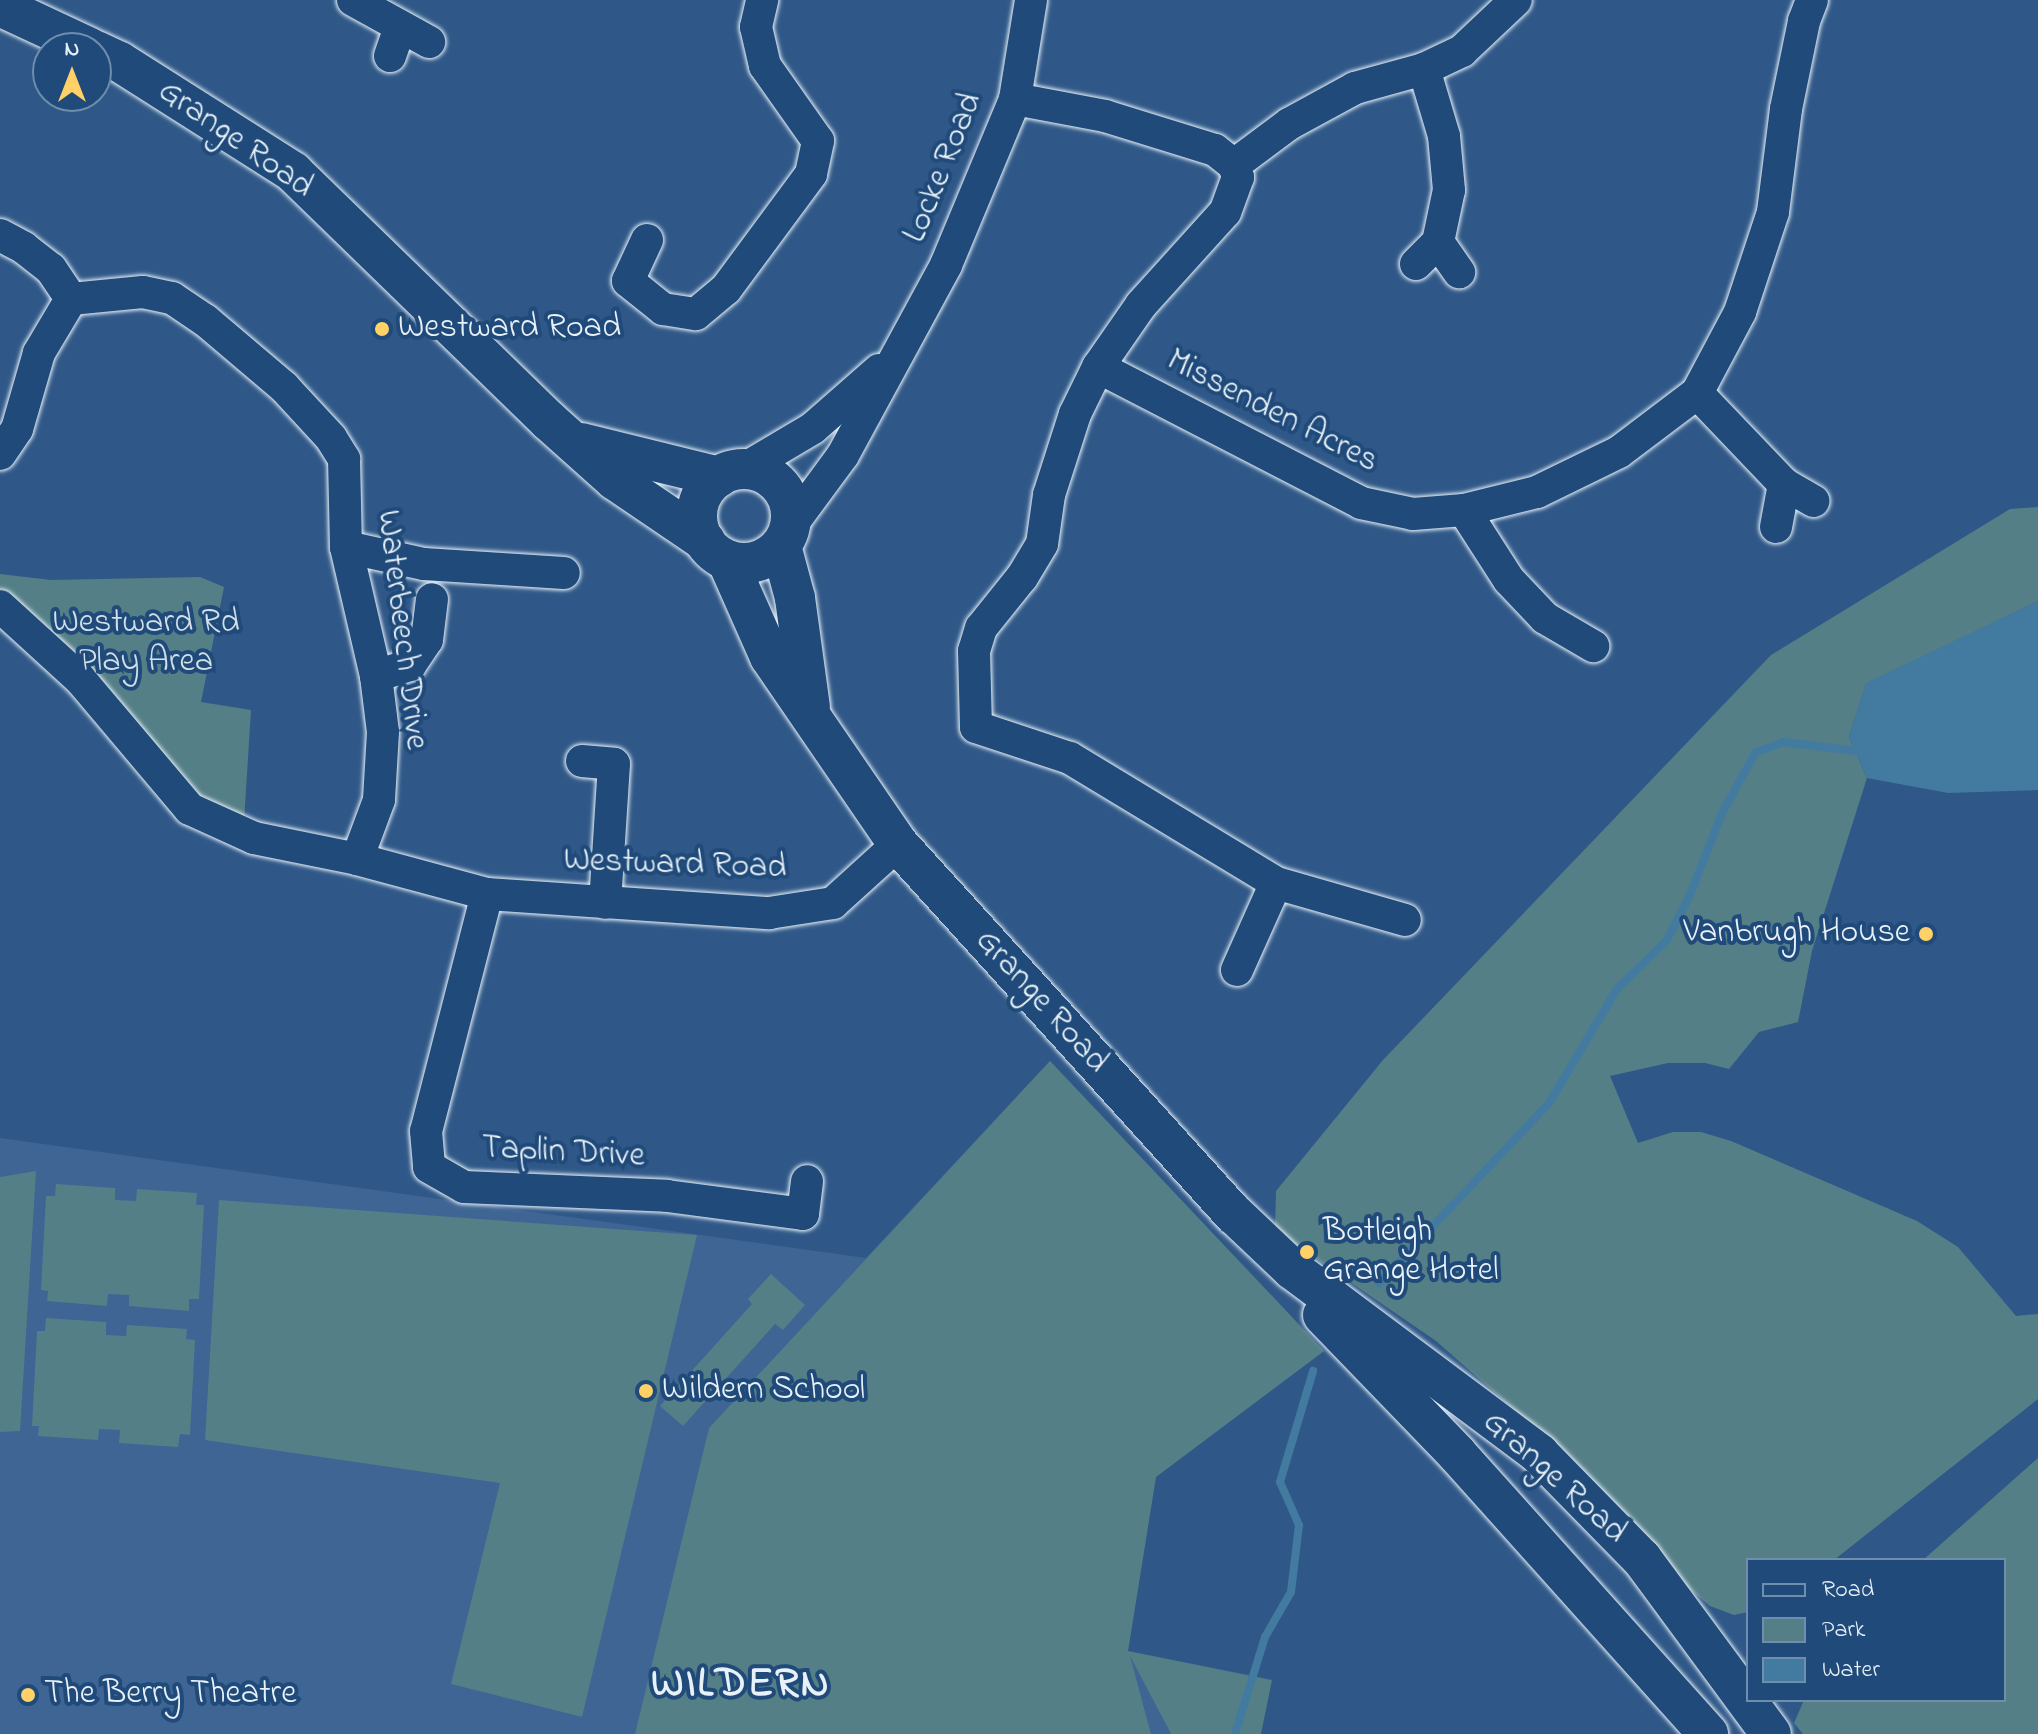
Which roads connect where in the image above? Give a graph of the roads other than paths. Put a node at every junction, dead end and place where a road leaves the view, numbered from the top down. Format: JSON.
{"nodes":[{"id":1,"x":353,"y":0,"type":"edge"},
{"id":2,"x":762,"y":0,"type":"edge"},
{"id":3,"x":1031,"y":0,"type":"edge"},
{"id":4,"x":1516,"y":0,"type":"edge"},
{"id":5,"x":1812,"y":0,"type":"edge"},
{"id":6,"x":0,"y":6,"type":"edge"},
{"id":7,"x":56,"y":32,"type":"edge"},
{"id":8,"x":429,"y":42,"type":"dead end"},
{"id":9,"x":112,"y":58,"type":"edge"},
{"id":10,"x":1424,"y":69,"type":"junction"},
{"id":11,"x":1015,"y":99,"type":"junction"},
{"id":12,"x":1234,"y":165,"type":"junction"},
{"id":13,"x":0,"y":235,"type":"edge"},
{"id":14,"x":647,"y":240,"type":"dead end"},
{"id":15,"x":1459,"y":272,"type":"dead end"},
{"id":16,"x":71,"y":299,"type":"junction"},
{"id":17,"x":897,"y":354,"type":"junction"},
{"id":18,"x":1098,"y":367,"type":"junction"},
{"id":19,"x":1697,"y":393,"type":"junction"},
{"id":20,"x":573,"y":441,"type":"junction"},
{"id":21,"x":0,"y":454,"type":"edge"},
{"id":22,"x":731,"y":473,"type":"junction"},
{"id":23,"x":1784,"y":484,"type":"junction"},
{"id":24,"x":1814,"y":501,"type":"dead end"},
{"id":25,"x":1464,"y":510,"type":"junction"},
{"id":26,"x":1776,"y":527,"type":"dead end"},
{"id":27,"x":786,"y":536,"type":"junction"},
{"id":28,"x":346,"y":547,"type":"junction"},
{"id":29,"x":716,"y":550,"type":"junction"},
{"id":30,"x":564,"y":573,"type":"dead end"},
{"id":31,"x":432,"y":599,"type":"dead end"},
{"id":32,"x":4,"y":615,"type":"edge"},
{"id":33,"x":1593,"y":646,"type":"dead end"},
{"id":34,"x":376,"y":676,"type":"junction"},
{"id":35,"x":812,"y":719,"type":"junction"},
{"id":36,"x":582,"y":761,"type":"dead end"},
{"id":37,"x":898,"y":844,"type":"junction"},
{"id":38,"x":357,"y":859,"type":"junction"},
{"id":39,"x":1276,"y":883,"type":"junction"},
{"id":40,"x":487,"y":894,"type":"junction"},
{"id":41,"x":605,"y":903,"type":"junction"},
{"id":42,"x":1405,"y":920,"type":"dead end"},
{"id":43,"x":1237,"y":970,"type":"dead end"},
{"id":44,"x":807,"y":1181,"type":"dead end"},
{"id":45,"x":1292,"y":1269,"type":"junction"},
{"id":46,"x":1746,"y":1700,"type":"edge"},
{"id":47,"x":1747,"y":1702,"type":"edge"},
{"id":48,"x":1708,"y":1734,"type":"edge"},
{"id":49,"x":1771,"y":1734,"type":"edge"}],
"edges":[{"from":1,"to":8,"type":"street"},
{"from":2,"to":14,"type":"street"},
{"from":3,"to":11,"type":"street","name":"Locke Road"},
{"from":4,"to":10,"type":"street"},
{"from":5,"to":19,"type":"street","name":"Missenden Acres"},
{"from":6,"to":7,"type":"main road"},
{"from":9,"to":20,"type":"main road","name":"Grange Road"},
{"from":10,"to":12,"type":"street"},
{"from":10,"to":15,"type":"street"},
{"from":11,"to":12,"type":"street"},
{"from":11,"to":17,"type":"street","name":"Locke Road"},
{"from":12,"to":18,"type":"street"},
{"from":13,"to":16,"type":"street"},
{"from":16,"to":21,"type":"street"},
{"from":16,"to":28,"type":"street","name":"Waterbeech Drive"},
{"from":17,"to":22,"type":"street","name":"Locke Road"},
{"from":17,"to":27,"type":"street","name":"Locke Road"},
{"from":18,"to":25,"type":"street","name":"Missenden Acres"},
{"from":18,"to":39,"type":"street"},
{"from":19,"to":23,"type":"street"},
{"from":19,"to":25,"type":"street","name":"Missenden Acres"},
{"from":20,"to":22,"type":"main road","name":"Grange Road"},
{"from":20,"to":29,"type":"main road","name":"Grange Road"},
{"from":22,"to":27,"type":"main road"},
{"from":22,"to":29,"type":"main road"},
{"from":23,"to":24,"type":"street"},
{"from":23,"to":26,"type":"street"},
{"from":25,"to":33,"type":"street"},
{"from":27,"to":29,"type":"main road"},
{"from":27,"to":35,"type":"main road","name":"Grange Road"},
{"from":28,"to":30,"type":"street"},
{"from":28,"to":34,"type":"street","name":"Waterbeech Drive"},
{"from":29,"to":35,"type":"main road","name":"Grange Road"},
{"from":31,"to":34,"type":"street"},
{"from":32,"to":38,"type":"street","name":"Westward Road"},
{"from":34,"to":38,"type":"street","name":"Waterbeech Drive"},
{"from":35,"to":37,"type":"main road","name":"Grange Road"},
{"from":36,"to":41,"type":"street"},
{"from":37,"to":41,"type":"street","name":"Westward Road"},
{"from":37,"to":45,"type":"main road","name":"Grange Road"},
{"from":38,"to":40,"type":"street","name":"Westward Road"},
{"from":39,"to":42,"type":"street"},
{"from":39,"to":43,"type":"street"},
{"from":40,"to":41,"type":"street","name":"Westward Road"},
{"from":40,"to":44,"type":"street","name":"Taplin Drive"},
{"from":45,"to":46,"type":"main road","name":"Grange Road"},
{"from":45,"to":48,"type":"main road","name":"Grange Road"},
{"from":47,"to":49,"type":"main road","name":"Grange Road"}]}
